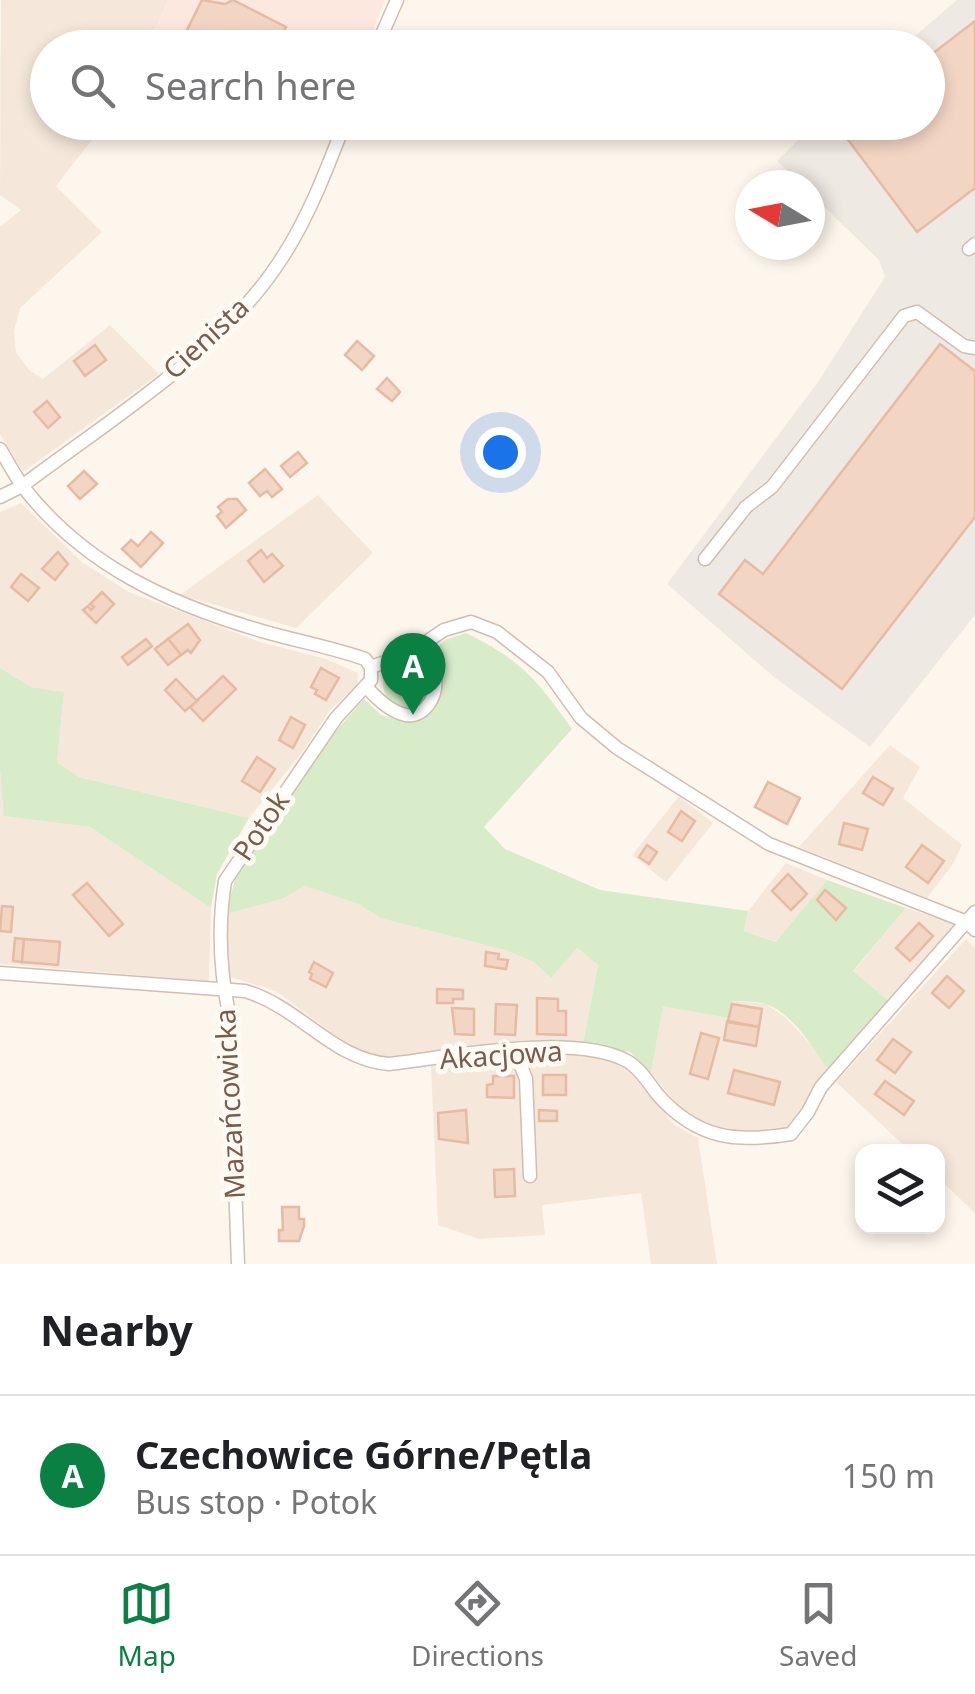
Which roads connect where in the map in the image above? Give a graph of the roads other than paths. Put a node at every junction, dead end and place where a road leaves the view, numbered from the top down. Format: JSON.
{"nodes":[{"id":1,"x":397,"y":0,"type":"edge"},
{"id":2,"x":384,"y":30,"type":"edge"},
{"id":3,"x":338,"y":140,"type":"edge"},
{"id":4,"x":975,"y":348,"type":"edge"},
{"id":5,"x":0,"y":450,"type":"edge"},
{"id":6,"x":22,"y":486,"type":"junction"},
{"id":7,"x":0,"y":496,"type":"edge"},
{"id":8,"x":705,"y":559,"type":"dead end"},
{"id":9,"x":410,"y":653,"type":"junction"},
{"id":10,"x":372,"y":667,"type":"junction"},
{"id":11,"x":366,"y":687,"type":"junction"},
{"id":12,"x":972,"y":921,"type":"edge"},
{"id":13,"x":0,"y":973,"type":"edge"},
{"id":14,"x":224,"y":989,"type":"junction"},
{"id":15,"x":505,"y":1050,"type":"junction"},
{"id":16,"x":530,"y":1176,"type":"dead end"},
{"id":17,"x":238,"y":1264,"type":"edge"}],
"edges":[{"from":1,"to":2,"type":"street"},
{"from":3,"to":6,"type":"street","name":"Cienista"},
{"from":4,"to":8,"type":"street"},
{"from":5,"to":6,"type":"street"},
{"from":6,"to":7,"type":"street","name":"Cienista"},
{"from":6,"to":10,"type":"street"},
{"from":9,"to":10,"type":"street"},
{"from":9,"to":11,"type":"street"},
{"from":9,"to":12,"type":"street"},
{"from":10,"to":11,"type":"street"},
{"from":11,"to":14,"type":"street","name":"Potok"},
{"from":12,"to":15,"type":"street","name":"Akacjowa"},
{"from":13,"to":14,"type":"street","name":"Mazańcowicka"},
{"from":14,"to":15,"type":"street","name":"Akacjowa"},
{"from":14,"to":17,"type":"street","name":"Mazańcowicka"},
{"from":15,"to":16,"type":"street"}]}
